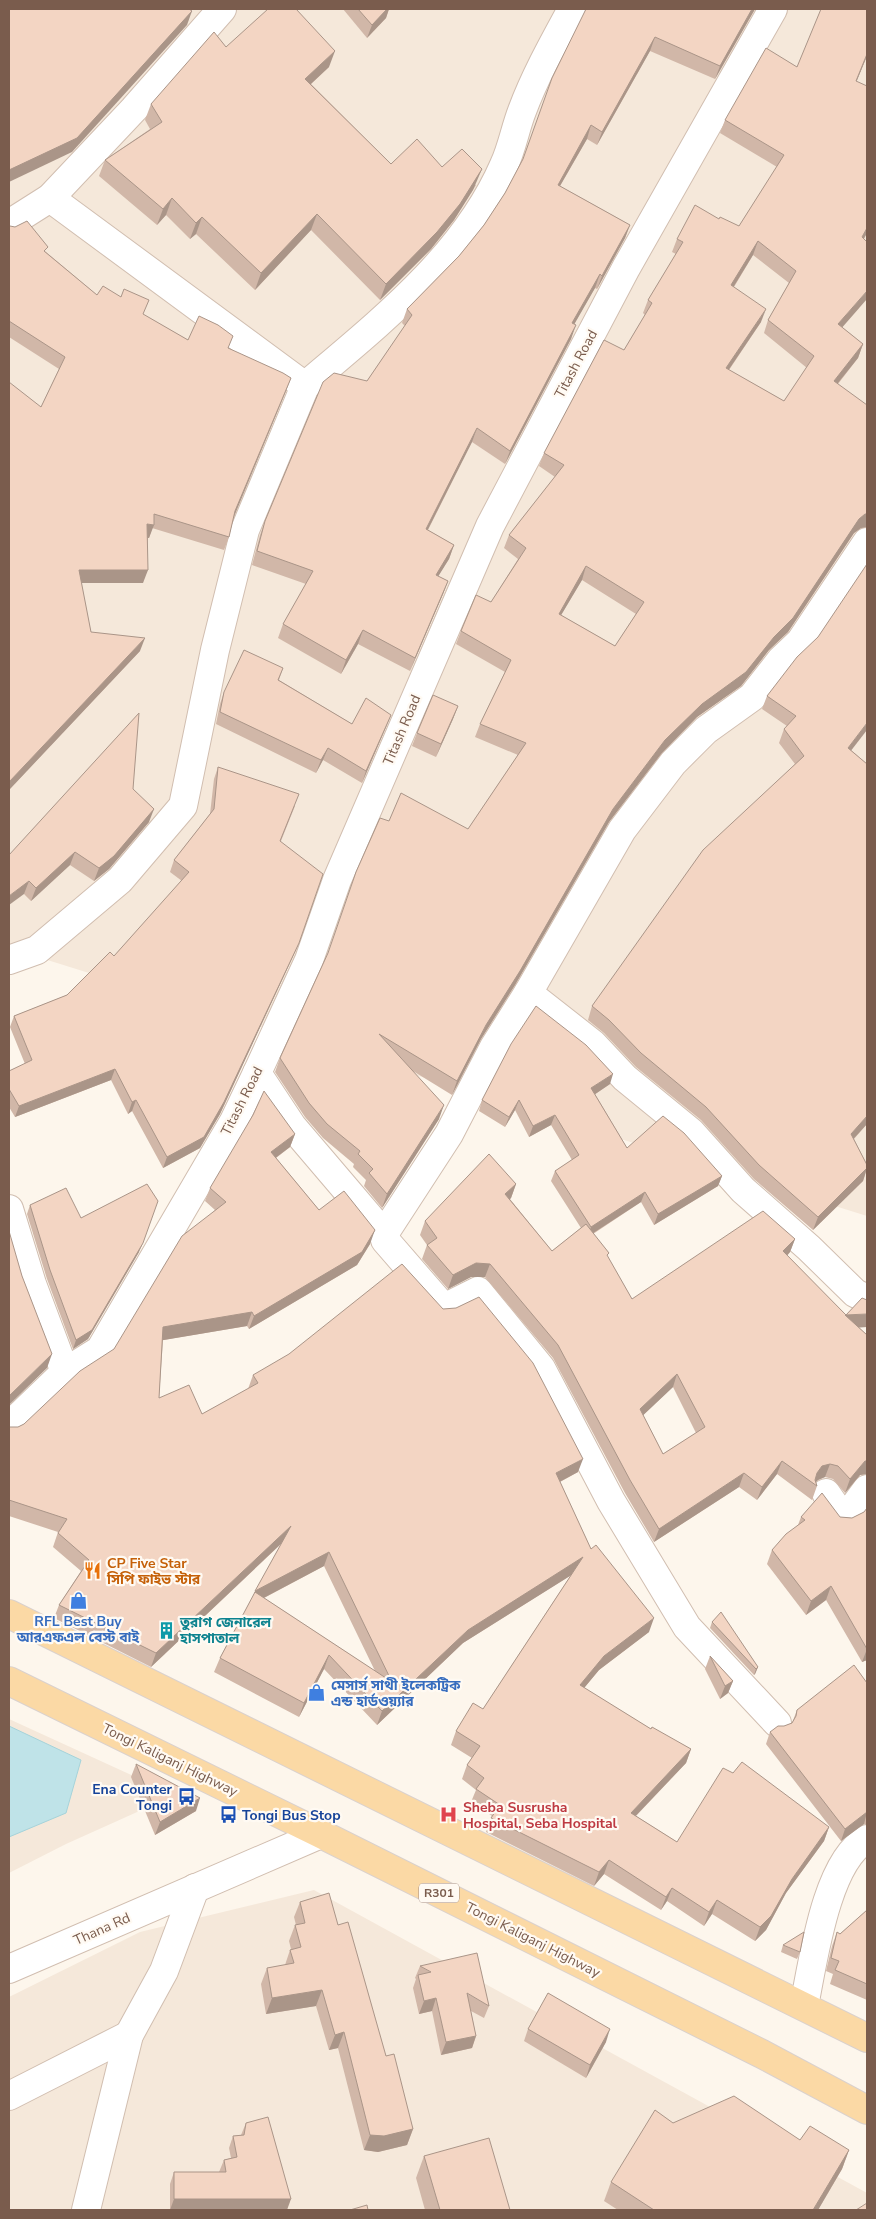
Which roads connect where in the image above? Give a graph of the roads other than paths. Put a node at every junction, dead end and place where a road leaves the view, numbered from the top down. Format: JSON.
{"nodes":[{"id":1,"x":222,"y":9,"type":"edge"},
{"id":2,"x":572,"y":9,"type":"edge"},
{"id":3,"x":773,"y":9,"type":"edge"},
{"id":4,"x":50,"y":198,"type":"junction"},
{"id":5,"x":9,"y":224,"type":"edge"},
{"id":6,"x":305,"y":386,"type":"junction"},
{"id":7,"x":867,"y":542,"type":"edge"},
{"id":8,"x":9,"y":960,"type":"edge"},
{"id":9,"x":528,"y":993,"type":"junction"},
{"id":10,"x":257,"y":1073,"type":"junction"},
{"id":11,"x":9,"y":1209,"type":"edge"},
{"id":12,"x":384,"y":1234,"type":"junction"},
{"id":13,"x":867,"y":1299,"type":"edge"},
{"id":14,"x":65,"y":1372,"type":"junction"},
{"id":15,"x":9,"y":1426,"type":"edge"},
{"id":16,"x":867,"y":1489,"type":"edge"},
{"id":17,"x":826,"y":1493,"type":"dead end"},
{"id":18,"x":9,"y":1614,"type":"edge"},
{"id":19,"x":9,"y":1681,"type":"edge"},
{"id":20,"x":777,"y":1723,"type":"dead end"},
{"id":21,"x":321,"y":1834,"type":"junction"},
{"id":22,"x":867,"y":1839,"type":"edge"},
{"id":23,"x":195,"y":1888,"type":"junction"},
{"id":24,"x":9,"y":1969,"type":"edge"},
{"id":25,"x":804,"y":2006,"type":"junction"},
{"id":26,"x":129,"y":2035,"type":"junction"},
{"id":27,"x":867,"y":2038,"type":"edge"},
{"id":28,"x":9,"y":2096,"type":"edge"},
{"id":29,"x":867,"y":2110,"type":"edge"},
{"id":30,"x":86,"y":2210,"type":"edge"}],
"edges":[{"from":1,"to":4,"type":"street"},
{"from":2,"to":6,"type":"street"},
{"from":3,"to":10,"type":"street","name":"Titash Road"},
{"from":4,"to":5,"type":"street"},
{"from":4,"to":6,"type":"street"},
{"from":6,"to":8,"type":"street"},
{"from":7,"to":9,"type":"street"},
{"from":9,"to":12,"type":"street"},
{"from":9,"to":13,"type":"street"},
{"from":10,"to":12,"type":"street"},
{"from":10,"to":14,"type":"street","name":"Titash Road"},
{"from":11,"to":14,"type":"street"},
{"from":12,"to":20,"type":"street"},
{"from":14,"to":15,"type":"street","name":"Titash Road"},
{"from":16,"to":17,"type":"street"},
{"from":18,"to":25,"type":"main road"},
{"from":19,"to":21,"type":"main road","name":"Tongi Kaliganj Highway","number":"R301"},
{"from":21,"to":23,"type":"street","name":"Thana Rd"},
{"from":21,"to":29,"type":"main road","name":"Tongi Kaliganj Highway","number":"R301"},
{"from":22,"to":25,"type":"street"},
{"from":23,"to":24,"type":"street","name":"Thana Rd"},
{"from":23,"to":26,"type":"street"},
{"from":25,"to":27,"type":"main road"},
{"from":26,"to":28,"type":"street"},
{"from":26,"to":30,"type":"street"}]}
